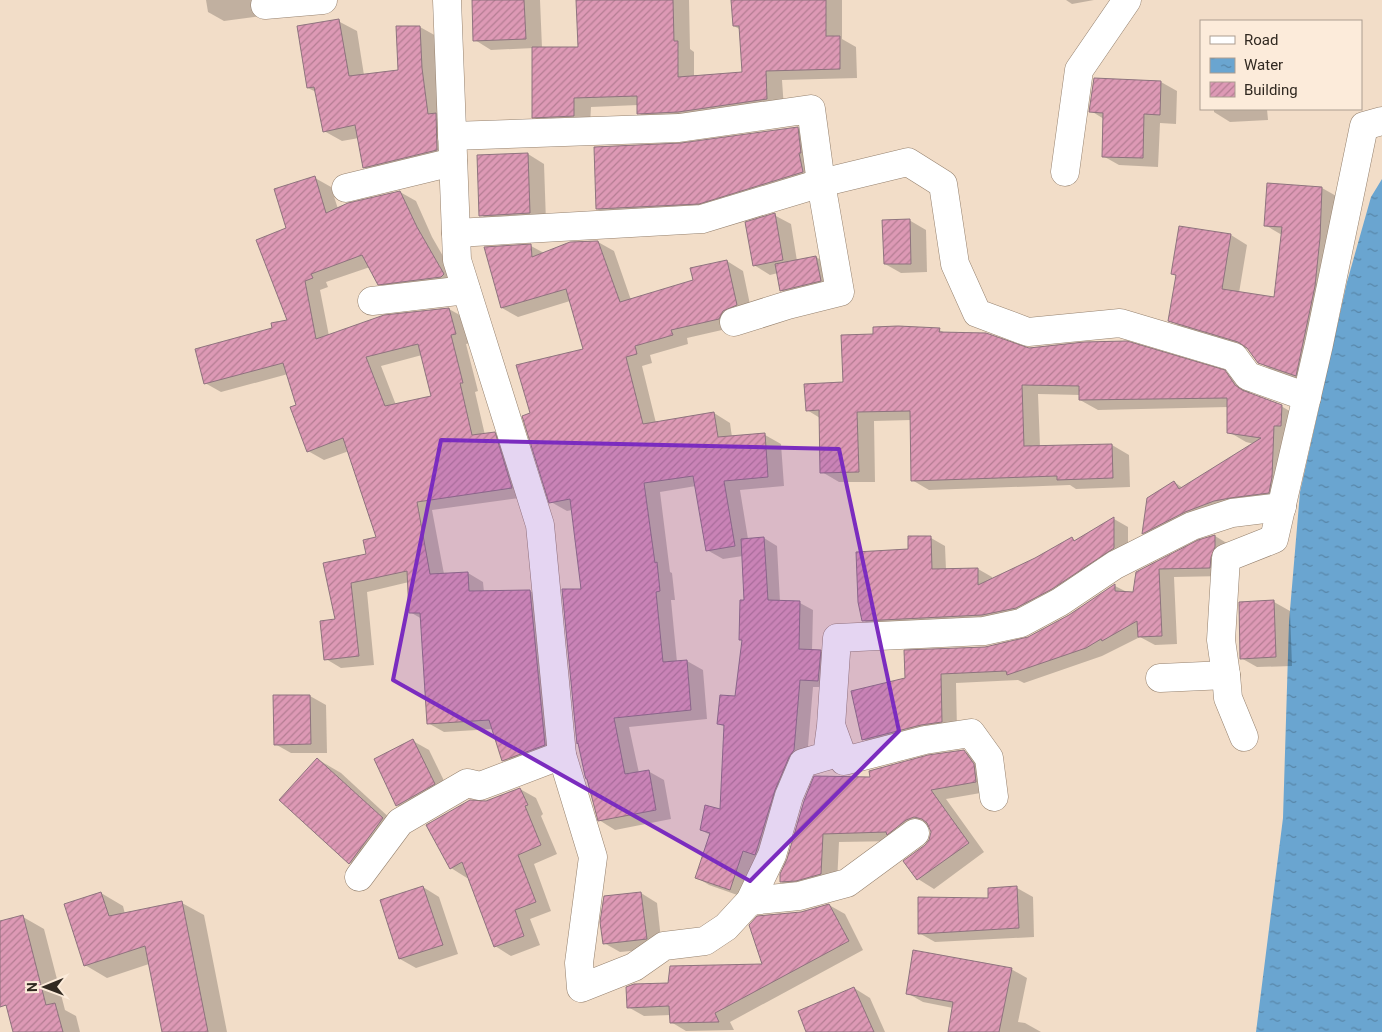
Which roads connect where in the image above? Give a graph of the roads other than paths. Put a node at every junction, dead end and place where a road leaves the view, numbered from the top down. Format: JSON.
{"nodes":[{"id":1,"x":323,"y":0,"type":"edge"},
{"id":2,"x":447,"y":0,"type":"edge"},
{"id":3,"x":1127,"y":0,"type":"edge"},
{"id":4,"x":265,"y":5,"type":"dead end"},
{"id":5,"x":1382,"y":121,"type":"edge"},
{"id":6,"x":453,"y":149,"type":"junction"},
{"id":7,"x":1065,"y":172,"type":"dead end"},
{"id":8,"x":821,"y":183,"type":"junction"},
{"id":9,"x":346,"y":188,"type":"dead end"},
{"id":10,"x":456,"y":233,"type":"junction"},
{"id":11,"x":466,"y":290,"type":"junction"},
{"id":12,"x":372,"y":301,"type":"dead end"},
{"id":13,"x":734,"y":322,"type":"dead end"},
{"id":14,"x":1307,"y":397,"type":"junction"},
{"id":15,"x":1282,"y":507,"type":"junction"},
{"id":16,"x":1226,"y":675,"type":"junction"},
{"id":17,"x":1160,"y":678,"type":"dead end"},
{"id":18,"x":831,"y":726,"type":"junction"},
{"id":19,"x":1244,"y":737,"type":"dead end"},
{"id":20,"x":562,"y":754,"type":"junction"},
{"id":21,"x":994,"y":797,"type":"dead end"},
{"id":22,"x":915,"y":833,"type":"dead end"},
{"id":23,"x":358,"y":877,"type":"dead end"},
{"id":24,"x":750,"y":901,"type":"junction"}],
"edges":[{"from":1,"to":4,"type":"street"},
{"from":2,"to":6,"type":"street"},
{"from":3,"to":7,"type":"street"},
{"from":5,"to":14,"type":"street"},
{"from":6,"to":8,"type":"street"},
{"from":6,"to":9,"type":"street"},
{"from":6,"to":10,"type":"street"},
{"from":8,"to":10,"type":"street"},
{"from":8,"to":13,"type":"street"},
{"from":8,"to":14,"type":"street"},
{"from":10,"to":11,"type":"street"},
{"from":11,"to":12,"type":"street"},
{"from":11,"to":20,"type":"street"},
{"from":14,"to":15,"type":"street"},
{"from":15,"to":16,"type":"street"},
{"from":15,"to":18,"type":"street"},
{"from":16,"to":17,"type":"street"},
{"from":16,"to":19,"type":"street"},
{"from":18,"to":21,"type":"street"},
{"from":18,"to":24,"type":"street"},
{"from":20,"to":23,"type":"street"},
{"from":20,"to":24,"type":"street"},
{"from":22,"to":24,"type":"street"}]}
